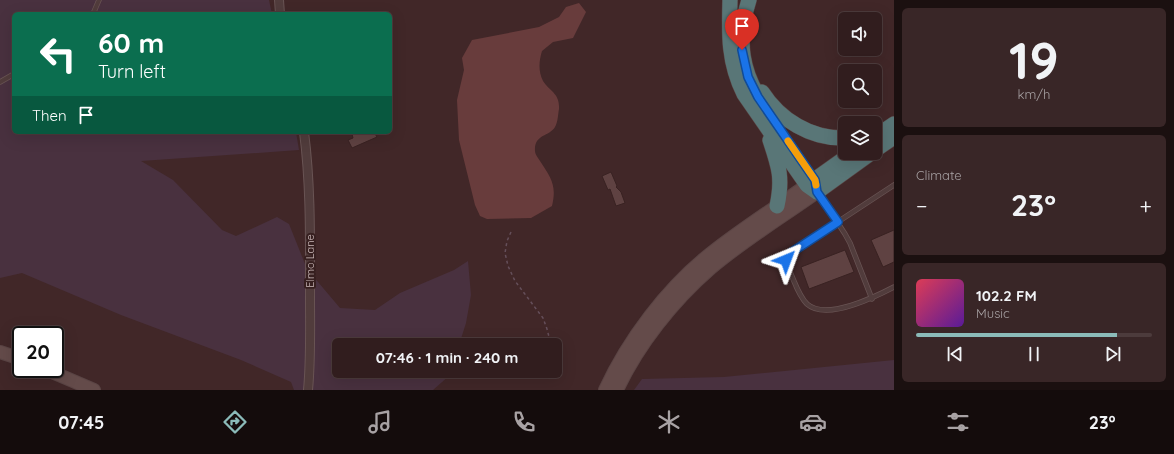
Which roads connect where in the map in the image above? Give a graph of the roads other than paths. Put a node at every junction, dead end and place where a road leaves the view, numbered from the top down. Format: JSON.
{"nodes":[{"id":1,"x":99,"y":0,"type":"edge"},
{"id":2,"x":279,"y":0,"type":"edge"},
{"id":3,"x":730,"y":0,"type":"edge"},
{"id":4,"x":749,"y":0,"type":"edge"},
{"id":5,"x":94,"y":12,"type":"edge"},
{"id":6,"x":280,"y":12,"type":"edge"},
{"id":7,"x":744,"y":59,"type":"junction"},
{"id":8,"x":12,"y":75,"type":"edge"},
{"id":9,"x":0,"y":82,"type":"edge"},
{"id":10,"x":757,"y":112,"type":"junction"},
{"id":11,"x":894,"y":120,"type":"edge"},
{"id":12,"x":894,"y":124,"type":"edge"},
{"id":13,"x":882,"y":126,"type":"edge"},
{"id":14,"x":882,"y":132,"type":"edge"},
{"id":15,"x":304,"y":134,"type":"edge"},
{"id":16,"x":838,"y":137,"type":"edge"},
{"id":17,"x":894,"y":137,"type":"edge"},
{"id":18,"x":882,"y":145,"type":"edge"},
{"id":19,"x":844,"y":160,"type":"edge"},
{"id":20,"x":859,"y":160,"type":"edge"},
{"id":21,"x":894,"y":185,"type":"edge"},
{"id":22,"x":813,"y":186,"type":"junction"},
{"id":23,"x":777,"y":206,"type":"junction"},
{"id":24,"x":838,"y":222,"type":"junction"},
{"id":25,"x":894,"y":287,"type":"edge"},
{"id":26,"x":872,"y":299,"type":"junction"},
{"id":27,"x":0,"y":352,"type":"edge"},
{"id":28,"x":12,"y":356,"type":"edge"},
{"id":29,"x":64,"y":377,"type":"edge"},
{"id":30,"x":94,"y":390,"type":"edge"},
{"id":31,"x":308,"y":390,"type":"edge"},
{"id":32,"x":605,"y":390,"type":"edge"},
{"id":33,"x":616,"y":390,"type":"edge"}],
"edges":[{"from":1,"to":5,"type":"lane"},
{"from":2,"to":6,"type":"street"},
{"from":3,"to":10,"type":"highway"},
{"from":4,"to":7,"type":"highway"},
{"from":7,"to":16,"type":"highway"},
{"from":7,"to":22,"type":"highway"},
{"from":8,"to":9,"type":"lane"},
{"from":10,"to":22,"type":"highway"},
{"from":10,"to":23,"type":"highway"},
{"from":11,"to":13,"type":"highway"},
{"from":12,"to":14,"type":"highway"},
{"from":15,"to":31,"type":"street","name":"Elmo Lane"},
{"from":17,"to":18,"type":"highway"},
{"from":19,"to":22,"type":"highway"},
{"from":20,"to":22,"type":"highway"},
{"from":21,"to":24,"type":"lane"},
{"from":22,"to":23,"type":"street"},
{"from":22,"to":24,"type":"lane"},
{"from":22,"to":33,"type":"street"},
{"from":23,"to":32,"type":"street"},
{"from":24,"to":26,"type":"lane"},
{"from":24,"to":26,"type":"lane"},
{"from":25,"to":26,"type":"lane"},
{"from":27,"to":28,"type":"street"},
{"from":29,"to":30,"type":"street"}]}
